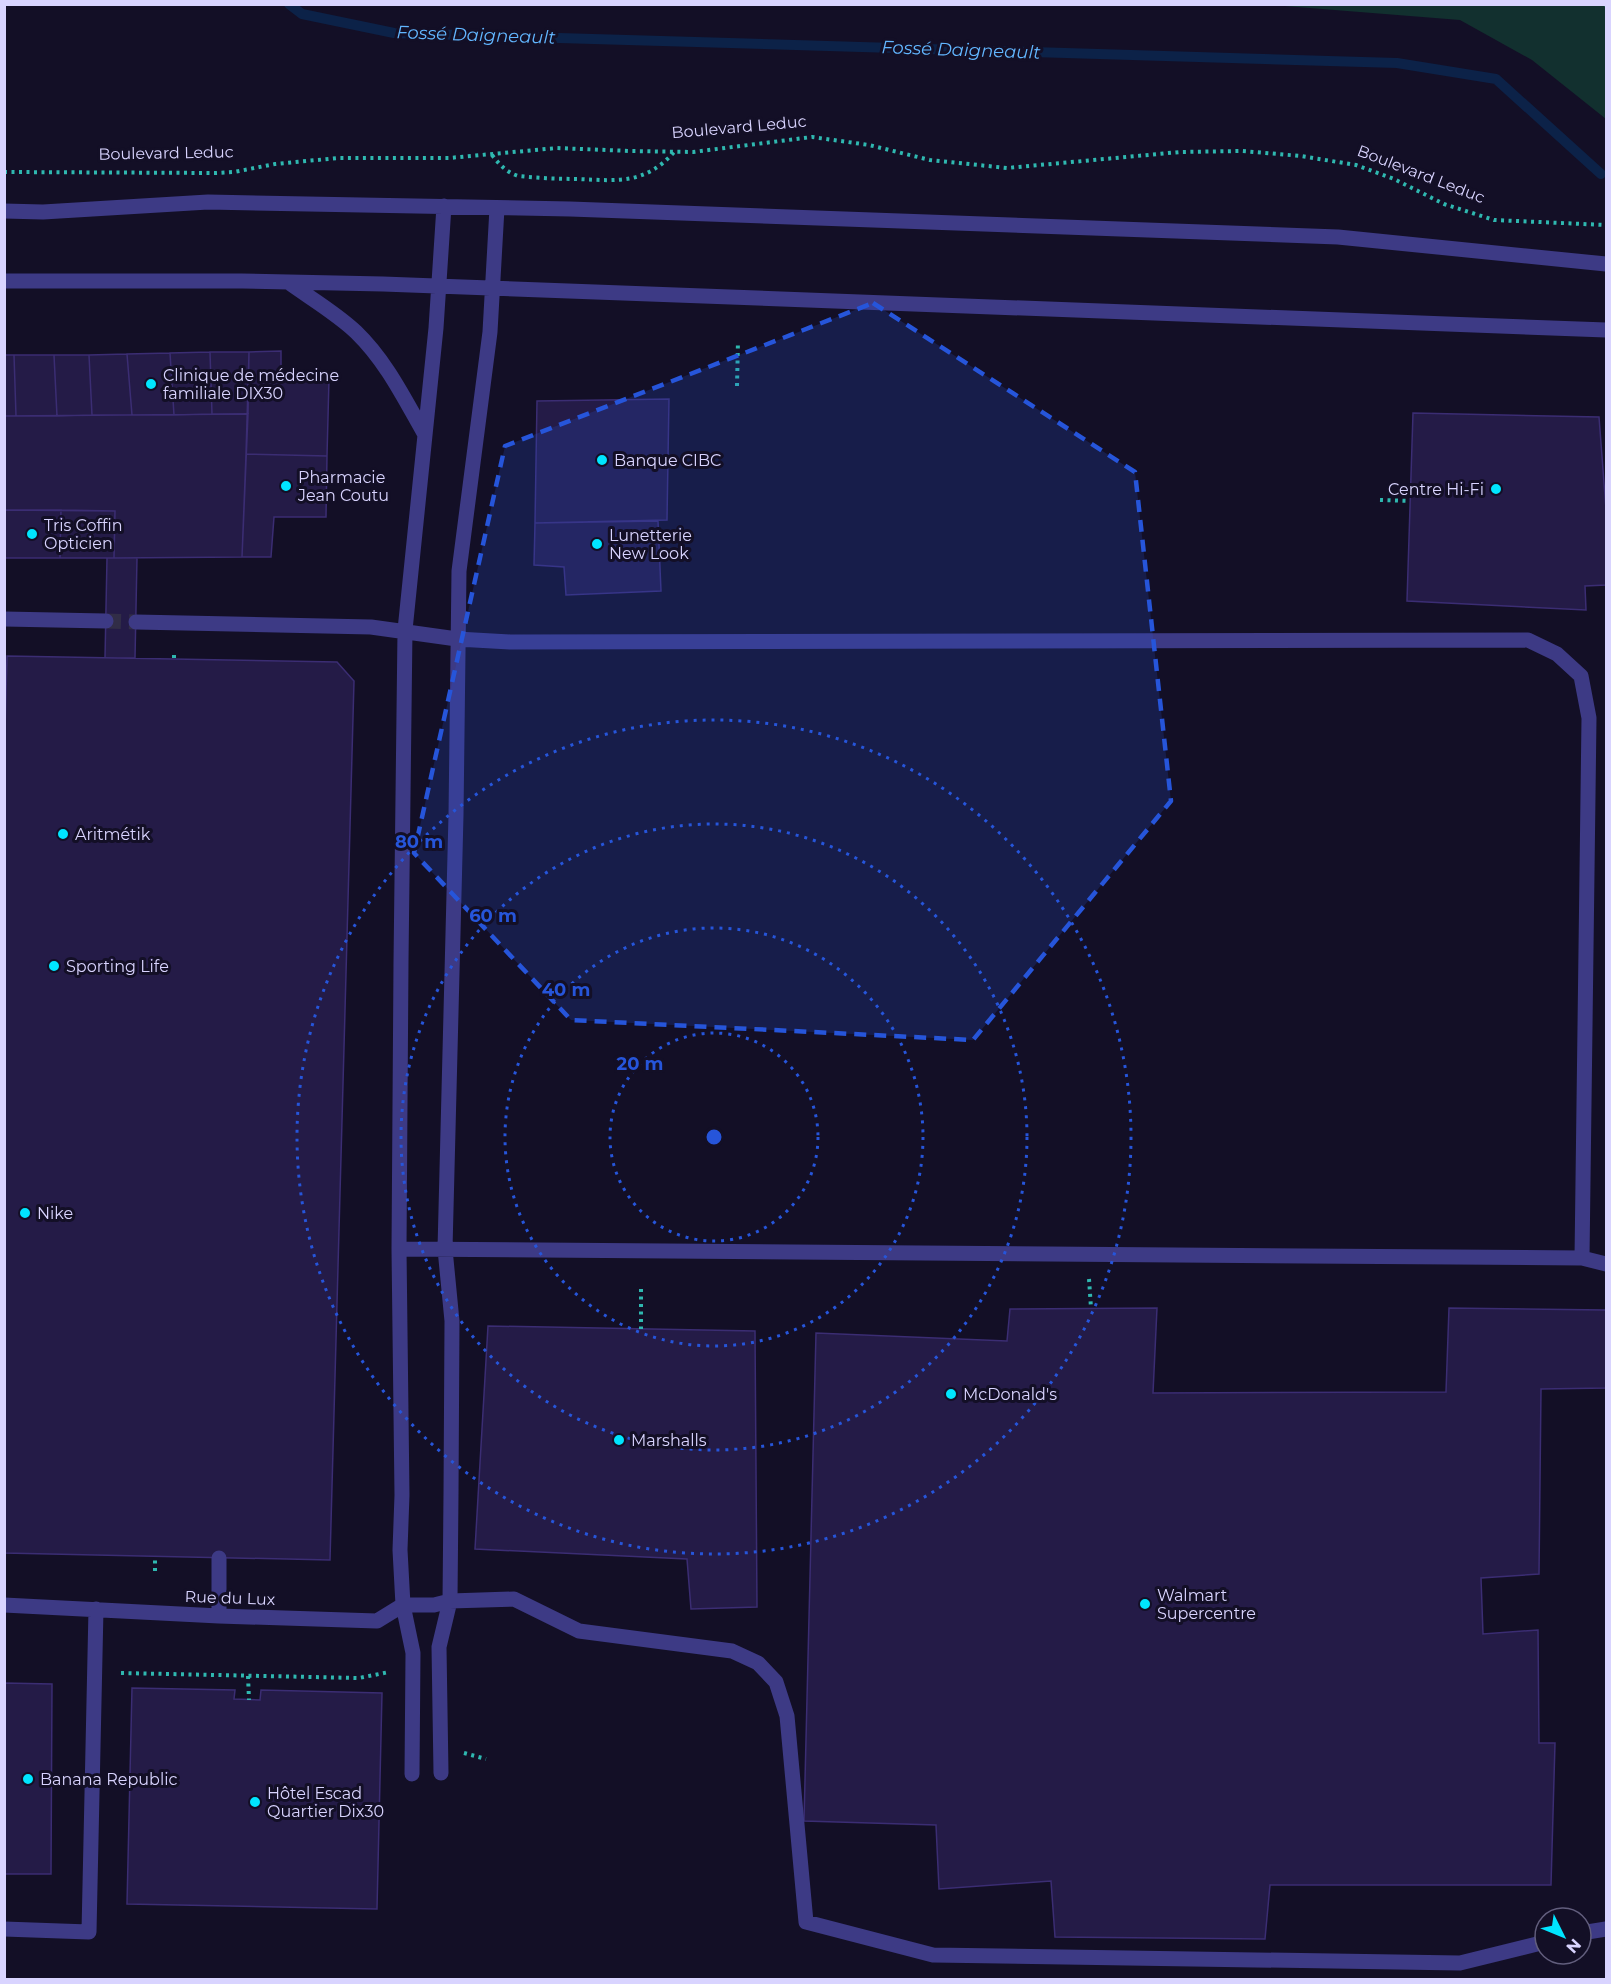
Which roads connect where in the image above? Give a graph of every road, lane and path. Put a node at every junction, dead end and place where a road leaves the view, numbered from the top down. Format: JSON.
{"nodes":[{"id":1,"x":674,"y":152,"type":"junction"},
{"id":2,"x":491,"y":154,"type":"junction"},
{"id":3,"x":4,"y":172,"type":"edge"},
{"id":4,"x":444,"y":206,"type":"junction"},
{"id":5,"x":497,"y":208,"type":"junction"},
{"id":6,"x":4,"y":211,"type":"edge"},
{"id":7,"x":1606,"y":225,"type":"edge"},
{"id":8,"x":1606,"y":264,"type":"edge"},
{"id":9,"x":4,"y":281,"type":"edge"},
{"id":10,"x":288,"y":282,"type":"junction"},
{"id":11,"x":439,"y":287,"type":"junction"},
{"id":12,"x":492,"y":289,"type":"junction"},
{"id":13,"x":1606,"y":330,"type":"edge"},
{"id":14,"x":738,"y":341,"type":"dead end"},
{"id":15,"x":737,"y":386,"type":"dead end"},
{"id":16,"x":424,"y":433,"type":"junction"},
{"id":17,"x":1380,"y":500,"type":"dead end"},
{"id":18,"x":1410,"y":501,"type":"dead end"},
{"id":19,"x":4,"y":620,"type":"edge"},
{"id":20,"x":106,"y":621,"type":"tunnel mouth"},
{"id":21,"x":136,"y":622,"type":"tunnel mouth"},
{"id":22,"x":405,"y":630,"type":"junction"},
{"id":23,"x":458,"y":639,"type":"junction"},
{"id":24,"x":399,"y":1249,"type":"junction"},
{"id":25,"x":445,"y":1249,"type":"junction"},
{"id":26,"x":1581,"y":1258,"type":"junction"},
{"id":27,"x":1606,"y":1264,"type":"edge"},
{"id":28,"x":640,"y":1289,"type":"dead end"},
{"id":29,"x":641,"y":1329,"type":"dead end"},
{"id":30,"x":155,"y":1557,"type":"dead end"},
{"id":31,"x":219,"y":1558,"type":"dead end"},
{"id":32,"x":155,"y":1570,"type":"dead end"},
{"id":33,"x":450,"y":1601,"type":"junction"},
{"id":34,"x":4,"y":1605,"type":"edge"},
{"id":35,"x":403,"y":1605,"type":"junction"},
{"id":36,"x":96,"y":1609,"type":"junction"},
{"id":37,"x":219,"y":1616,"type":"junction"},
{"id":38,"x":392,"y":1671,"type":"dead end"},
{"id":39,"x":112,"y":1673,"type":"dead end"},
{"id":40,"x":248,"y":1676,"type":"junction"},
{"id":41,"x":249,"y":1700,"type":"dead end"},
{"id":42,"x":441,"y":1773,"type":"dead end"},
{"id":43,"x":412,"y":1774,"type":"dead end"},
{"id":44,"x":4,"y":1929,"type":"edge"},
{"id":45,"x":1533,"y":1945,"type":"edge"}],
"edges":[{"from":1,"to":2,"type":"path","name":"Boulevard Leduc"},
{"from":1,"to":2,"type":"path"},
{"from":1,"to":7,"type":"path","name":"Boulevard Leduc"},
{"from":2,"to":3,"type":"path","name":"Boulevard Leduc"},
{"from":4,"to":5,"type":"street"},
{"from":4,"to":6,"type":"street"},
{"from":4,"to":11,"type":"street"},
{"from":5,"to":8,"type":"street"},
{"from":5,"to":12,"type":"street"},
{"from":9,"to":10,"type":"street"},
{"from":10,"to":11,"type":"street"},
{"from":10,"to":16,"type":"street"},
{"from":11,"to":12,"type":"street"},
{"from":11,"to":16,"type":"street"},
{"from":12,"to":13,"type":"street"},
{"from":12,"to":23,"type":"street"},
{"from":14,"to":15,"type":"path"},
{"from":16,"to":22,"type":"street"},
{"from":17,"to":18,"type":"path"},
{"from":19,"to":20,"type":"street"},
{"from":21,"to":22,"type":"street"},
{"from":22,"to":23,"type":"street"},
{"from":22,"to":24,"type":"street"},
{"from":23,"to":25,"type":"street"},
{"from":23,"to":26,"type":"street"},
{"from":24,"to":25,"type":"street"},
{"from":24,"to":35,"type":"street"},
{"from":25,"to":26,"type":"street"},
{"from":25,"to":33,"type":"street"},
{"from":26,"to":27,"type":"street"},
{"from":28,"to":29,"type":"path"},
{"from":30,"to":32,"type":"path"},
{"from":31,"to":37,"type":"street"},
{"from":33,"to":35,"type":"street"},
{"from":33,"to":42,"type":"street"},
{"from":33,"to":45,"type":"street"},
{"from":34,"to":36,"type":"street","name":"Rue du Lux"},
{"from":35,"to":37,"type":"street","name":"Rue du Lux"},
{"from":35,"to":43,"type":"street"},
{"from":36,"to":37,"type":"street","name":"Rue du Lux"},
{"from":36,"to":44,"type":"street"},
{"from":38,"to":40,"type":"path"},
{"from":39,"to":40,"type":"path"},
{"from":40,"to":41,"type":"path"}]}
